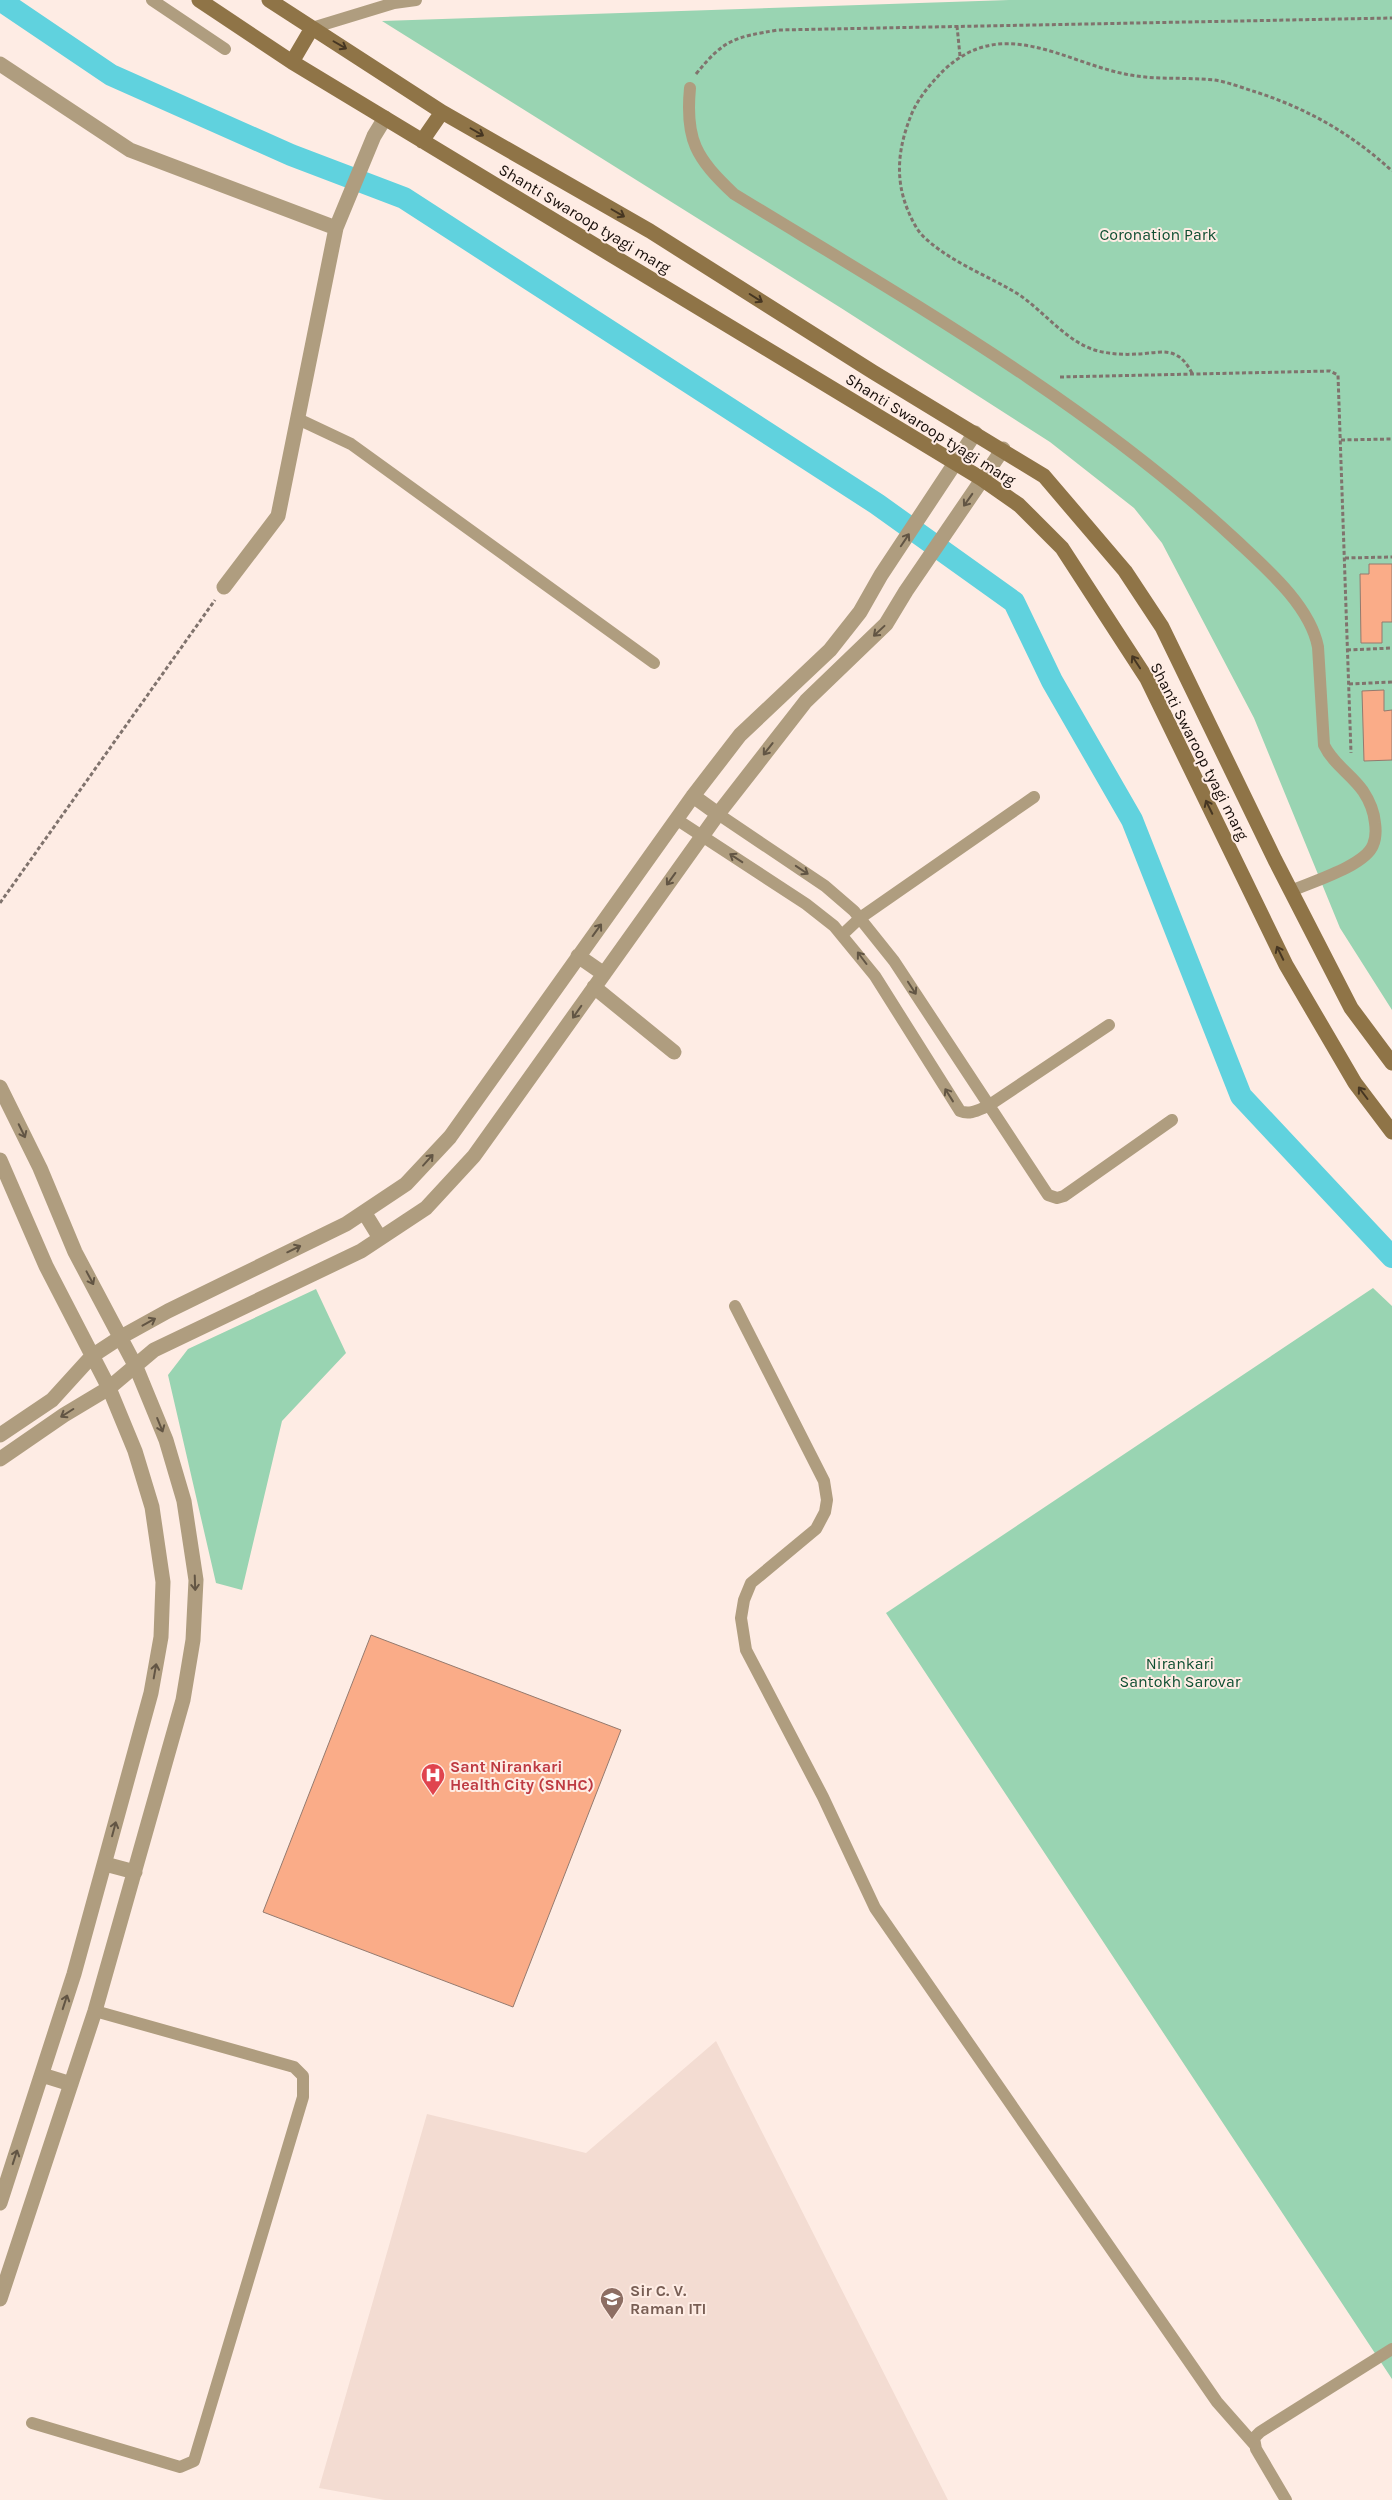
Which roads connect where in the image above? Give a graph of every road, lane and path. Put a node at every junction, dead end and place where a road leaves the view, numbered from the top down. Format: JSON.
{"nodes":[{"id":1,"x":152,"y":0,"type":"edge"},
{"id":2,"x":199,"y":0,"type":"edge"},
{"id":3,"x":269,"y":0,"type":"edge"},
{"id":4,"x":416,"y":0,"type":"edge"},
{"id":5,"x":1392,"y":18,"type":"edge"},
{"id":6,"x":957,"y":26,"type":"junction"},
{"id":7,"x":312,"y":28,"type":"junction"},
{"id":8,"x":225,"y":49,"type":"dead end"},
{"id":9,"x":960,"y":57,"type":"junction"},
{"id":10,"x":292,"y":62,"type":"junction"},
{"id":11,"x":0,"y":64,"type":"edge"},
{"id":12,"x":690,"y":88,"type":"joint"},
{"id":13,"x":442,"y":112,"type":"junction"},
{"id":14,"x":385,"y":118,"type":"junction"},
{"id":15,"x":422,"y":141,"type":"junction"},
{"id":16,"x":1392,"y":171,"type":"edge"},
{"id":17,"x":337,"y":226,"type":"junction"},
{"id":18,"x":1192,"y":373,"type":"junction"},
{"id":19,"x":1026,"y":378,"type":"junction"},
{"id":20,"x":298,"y":419,"type":"junction"},
{"id":21,"x":975,"y":433,"type":"junction"},
{"id":22,"x":1392,"y":439,"type":"edge"},
{"id":23,"x":1341,"y":440,"type":"junction"},
{"id":24,"x":1003,"y":450,"type":"junction"},
{"id":25,"x":955,"y":464,"type":"junction"},
{"id":26,"x":982,"y":479,"type":"junction"},
{"id":27,"x":1392,"y":557,"type":"edge"},
{"id":28,"x":1344,"y":558,"type":"junction"},
{"id":29,"x":224,"y":587,"type":"joint"},
{"id":30,"x":1392,"y":648,"type":"edge"},
{"id":31,"x":1347,"y":650,"type":"junction"},
{"id":32,"x":826,"y":653,"type":"junction"},
{"id":33,"x":654,"y":662,"type":"dead end"},
{"id":34,"x":841,"y":667,"type":"junction"},
{"id":35,"x":1392,"y":682,"type":"edge"},
{"id":36,"x":1349,"y":684,"type":"junction"},
{"id":37,"x":1352,"y":777,"type":"junction"},
{"id":38,"x":693,"y":796,"type":"junction"},
{"id":39,"x":1034,"y":797,"type":"dead end"},
{"id":40,"x":718,"y":814,"type":"junction"},
{"id":41,"x":676,"y":819,"type":"junction"},
{"id":42,"x":702,"y":836,"type":"junction"},
{"id":43,"x":1291,"y":891,"type":"junction"},
{"id":44,"x":0,"y":903,"type":"edge"},
{"id":45,"x":860,"y":918,"type":"junction"},
{"id":46,"x":842,"y":934,"type":"junction"},
{"id":47,"x":578,"y":956,"type":"junction"},
{"id":48,"x":604,"y":974,"type":"junction"},
{"id":49,"x":594,"y":987,"type":"junction"},
{"id":50,"x":1109,"y":1025,"type":"dead end"},
{"id":51,"x":674,"y":1052,"type":"dead end"},
{"id":52,"x":1392,"y":1063,"type":"edge"},
{"id":53,"x":0,"y":1087,"type":"edge"},
{"id":54,"x":988,"y":1106,"type":"junction"},
{"id":55,"x":1172,"y":1120,"type":"dead end"},
{"id":56,"x":1392,"y":1132,"type":"edge"},
{"id":57,"x":0,"y":1160,"type":"edge"},
{"id":58,"x":364,"y":1212,"type":"junction"},
{"id":59,"x":380,"y":1238,"type":"junction"},
{"id":60,"x":734,"y":1306,"type":"dead end"},
{"id":61,"x":121,"y":1337,"type":"junction"},
{"id":62,"x":92,"y":1356,"type":"junction"},
{"id":63,"x":136,"y":1367,"type":"junction"},
{"id":64,"x":109,"y":1388,"type":"junction"},
{"id":65,"x":0,"y":1435,"type":"edge"},
{"id":66,"x":0,"y":1459,"type":"edge"},
{"id":67,"x":104,"y":1864,"type":"junction"},
{"id":68,"x":135,"y":1872,"type":"junction"},
{"id":69,"x":95,"y":2011,"type":"junction"},
{"id":70,"x":42,"y":2075,"type":"junction"},
{"id":71,"x":71,"y":2084,"type":"junction"},
{"id":72,"x":0,"y":2203,"type":"edge"},
{"id":73,"x":0,"y":2299,"type":"edge"},
{"id":74,"x":1392,"y":2349,"type":"edge"},
{"id":75,"x":32,"y":2423,"type":"dead end"},
{"id":76,"x":1254,"y":2444,"type":"junction"},
{"id":77,"x":1286,"y":2500,"type":"edge"}],
"edges":[{"from":1,"to":8,"type":"lane"},
{"from":2,"to":10,"type":"main road","name":"Shanti Swaroop tyagi marg"},
{"from":3,"to":7,"type":"main road","name":"Shanti Swaroop tyagi marg"},
{"from":4,"to":7,"type":"lane"},
{"from":5,"to":6,"type":"path"},
{"from":6,"to":9,"type":"path"},
{"from":6,"to":12,"type":"path"},
{"from":7,"to":10,"type":"main road"},
{"from":7,"to":13,"type":"main road","name":"Shanti Swaroop tyagi marg","one_way":true},
{"from":9,"to":16,"type":"path"},
{"from":9,"to":18,"type":"path"},
{"from":10,"to":14,"type":"main road","name":"Shanti Swaroop tyagi marg"},
{"from":11,"to":17,"type":"street"},
{"from":12,"to":19,"type":"lane"},
{"from":13,"to":15,"type":"main road"},
{"from":13,"to":21,"type":"main road","name":"Shanti Swaroop tyagi marg","one_way":true},
{"from":14,"to":15,"type":"main road","name":"Shanti Swaroop tyagi marg"},
{"from":14,"to":17,"type":"street"},
{"from":15,"to":25,"type":"main road","name":"Shanti Swaroop tyagi marg"},
{"from":17,"to":20,"type":"street"},
{"from":18,"to":19,"type":"path"},
{"from":18,"to":23,"type":"path"},
{"from":19,"to":37,"type":"lane"},
{"from":20,"to":29,"type":"street"},
{"from":20,"to":33,"type":"lane"},
{"from":21,"to":24,"type":"main road","name":"Shanti Swaroop tyagi marg"},
{"from":21,"to":25,"type":"street"},
{"from":22,"to":23,"type":"path"},
{"from":23,"to":28,"type":"path"},
{"from":24,"to":26,"type":"street"},
{"from":24,"to":43,"type":"main road","name":"Shanti Swaroop tyagi marg"},
{"from":25,"to":26,"type":"main road","name":"Shanti Swaroop tyagi marg"},
{"from":32,"to":25,"type":"street","one_way":true},
{"from":26,"to":34,"type":"street","one_way":true},
{"from":56,"to":26,"type":"main road","name":"Shanti Swaroop tyagi marg","one_way":true},
{"from":27,"to":28,"type":"path"},
{"from":28,"to":31,"type":"path"},
{"from":29,"to":44,"type":"path"},
{"from":30,"to":31,"type":"path"},
{"from":31,"to":36,"type":"path"},
{"from":32,"to":34,"type":"street"},
{"from":32,"to":38,"type":"street"},
{"from":34,"to":40,"type":"street","one_way":true},
{"from":35,"to":36,"type":"path"},
{"from":36,"to":37,"type":"path"},
{"from":37,"to":43,"type":"lane"},
{"from":38,"to":40,"type":"street"},
{"from":38,"to":41,"type":"street"},
{"from":39,"to":45,"type":"lane"},
{"from":40,"to":42,"type":"street"},
{"from":40,"to":45,"type":"lane","one_way":true},
{"from":41,"to":42,"type":"lane"},
{"from":47,"to":41,"type":"street","one_way":true},
{"from":46,"to":42,"type":"lane","one_way":true},
{"from":42,"to":48,"type":"street","one_way":true},
{"from":43,"to":52,"type":"main road","name":"Shanti Swaroop tyagi marg"},
{"from":45,"to":46,"type":"lane"},
{"from":45,"to":54,"type":"lane","one_way":true},
{"from":54,"to":46,"type":"lane","one_way":true},
{"from":47,"to":48,"type":"street"},
{"from":58,"to":47,"type":"street","one_way":true},
{"from":48,"to":49,"type":"street"},
{"from":49,"to":51,"type":"street"},
{"from":49,"to":59,"type":"street","one_way":true},
{"from":50,"to":54,"type":"lane"},
{"from":53,"to":61,"type":"street","one_way":true},
{"from":54,"to":55,"type":"lane"},
{"from":57,"to":62,"type":"street"},
{"from":58,"to":59,"type":"street"},
{"from":61,"to":58,"type":"street","one_way":true},
{"from":59,"to":63,"type":"street"},
{"from":60,"to":76,"type":"lane"},
{"from":61,"to":62,"type":"street"},
{"from":61,"to":63,"type":"street"},
{"from":62,"to":64,"type":"street"},
{"from":62,"to":65,"type":"street"},
{"from":63,"to":64,"type":"street"},
{"from":63,"to":68,"type":"street","one_way":true},
{"from":64,"to":66,"type":"street","one_way":true},
{"from":67,"to":64,"type":"street","one_way":true},
{"from":67,"to":68,"type":"street"},
{"from":70,"to":67,"type":"street","one_way":true},
{"from":68,"to":69,"type":"street"},
{"from":69,"to":71,"type":"street"},
{"from":69,"to":75,"type":"lane"},
{"from":70,"to":71,"type":"street"},
{"from":72,"to":70,"type":"street","one_way":true},
{"from":71,"to":73,"type":"street"},
{"from":74,"to":76,"type":"lane"},
{"from":76,"to":77,"type":"lane"}]}
